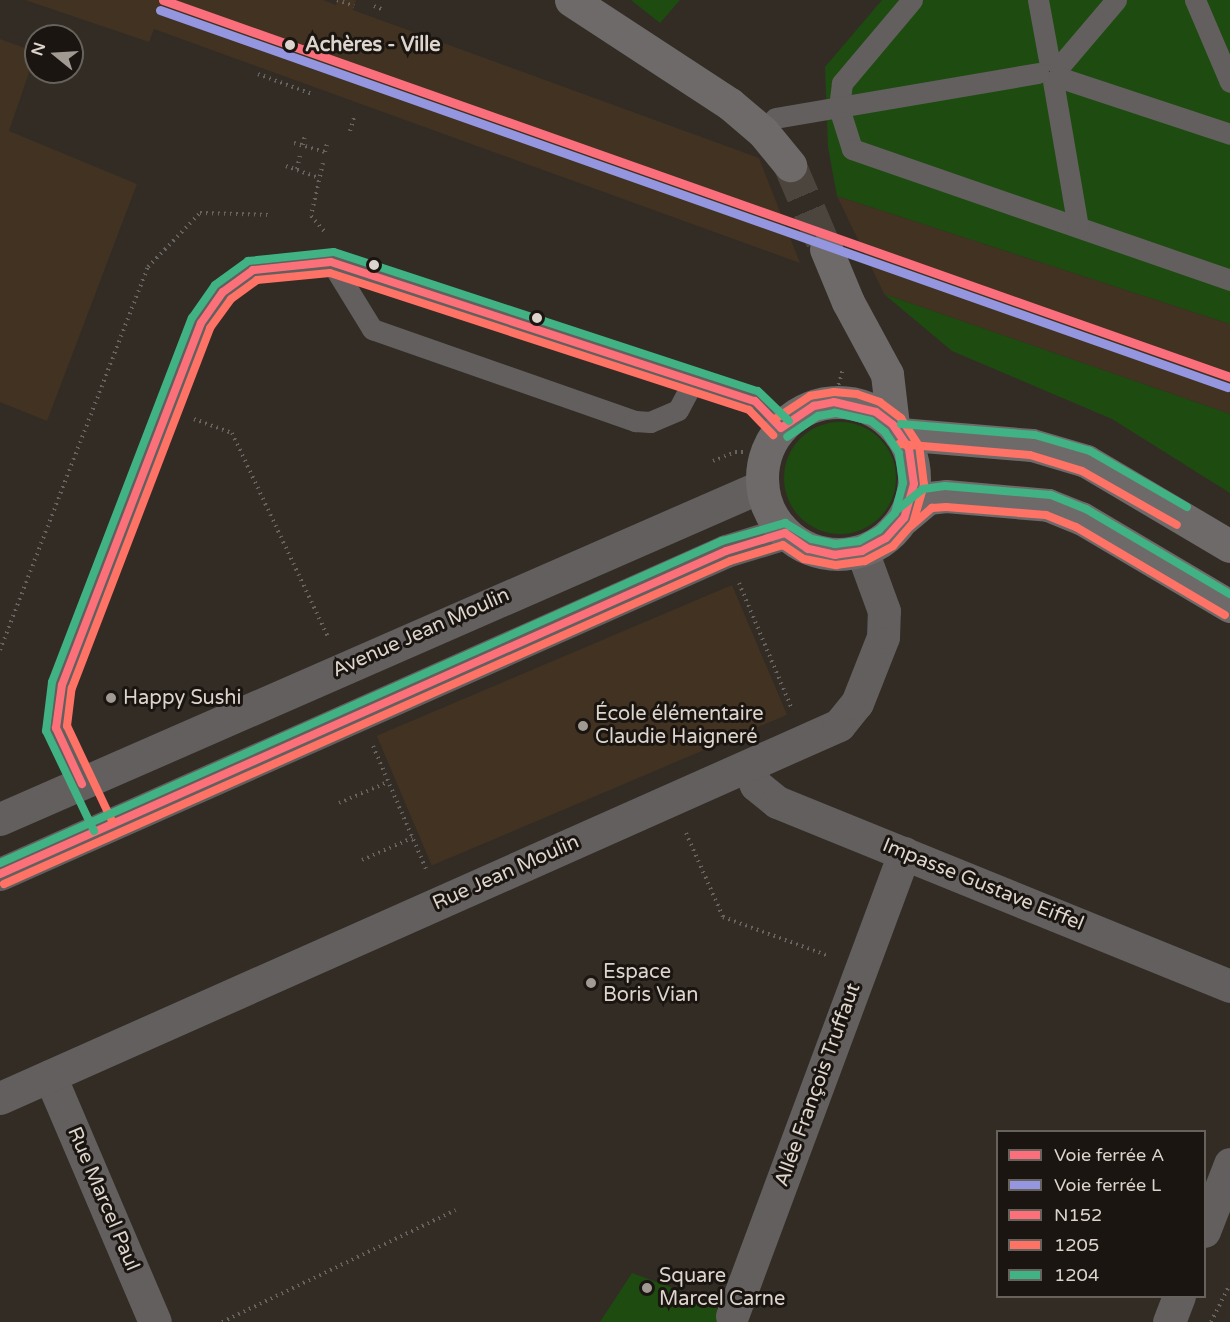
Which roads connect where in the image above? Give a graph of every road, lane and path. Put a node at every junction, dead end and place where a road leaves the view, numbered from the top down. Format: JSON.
{"nodes":[{"id":1,"x":337,"y":0,"type":"edge"},
{"id":2,"x":571,"y":0,"type":"edge"},
{"id":3,"x":912,"y":0,"type":"edge"},
{"id":4,"x":1038,"y":0,"type":"edge"},
{"id":5,"x":1116,"y":0,"type":"edge"},
{"id":6,"x":1195,"y":0,"type":"edge"},
{"id":7,"x":354,"y":6,"type":"dead end"},
{"id":8,"x":374,"y":6,"type":"dead end"},
{"id":9,"x":381,"y":9,"type":"dead end"},
{"id":10,"x":1052,"y":72,"type":"junction"},
{"id":11,"x":258,"y":74,"type":"dead end"},
{"id":12,"x":1230,"y":82,"type":"edge"},
{"id":13,"x":312,"y":94,"type":"dead end"},
{"id":14,"x":840,"y":108,"type":"junction"},
{"id":15,"x":354,"y":118,"type":"dead end"},
{"id":16,"x":775,"y":118,"type":"dead end"},
{"id":17,"x":350,"y":131,"type":"dead end"},
{"id":18,"x":1230,"y":134,"type":"edge"},
{"id":19,"x":305,"y":135,"type":"dead end"},
{"id":20,"x":294,"y":143,"type":"dead end"},
{"id":21,"x":327,"y":143,"type":"dead end"},
{"id":22,"x":303,"y":146,"type":"junction"},
{"id":23,"x":300,"y":155,"type":"dead end"},
{"id":24,"x":323,"y":163,"type":"dead end"},
{"id":25,"x":790,"y":165,"type":"tunnel mouth"},
{"id":26,"x":286,"y":166,"type":"dead end"},
{"id":27,"x":297,"y":170,"type":"junction"},
{"id":28,"x":319,"y":178,"type":"junction"},
{"id":29,"x":270,"y":215,"type":"dead end"},
{"id":30,"x":311,"y":216,"type":"dead end"},
{"id":31,"x":1078,"y":227,"type":"junction"},
{"id":32,"x":825,"y":249,"type":"tunnel mouth"},
{"id":33,"x":331,"y":262,"type":"junction"},
{"id":34,"x":1230,"y":280,"type":"edge"},
{"id":35,"x":693,"y":382,"type":"junction"},
{"id":36,"x":168,"y":409,"type":"junction"},
{"id":37,"x":781,"y":428,"type":"junction"},
{"id":38,"x":897,"y":430,"type":"junction"},
{"id":39,"x":762,"y":486,"type":"junction"},
{"id":40,"x":904,"y":518,"type":"junction"},
{"id":41,"x":785,"y":533,"type":"junction"},
{"id":42,"x":1230,"y":546,"type":"edge"},
{"id":43,"x":862,"y":551,"type":"junction"},
{"id":44,"x":736,"y":576,"type":"dead end"},
{"id":45,"x":1230,"y":606,"type":"edge"},
{"id":46,"x":331,"y":643,"type":"dead end"},
{"id":47,"x":0,"y":650,"type":"edge"},
{"id":48,"x":795,"y":717,"type":"dead end"},
{"id":49,"x":369,"y":735,"type":"dead end"},
{"id":50,"x":749,"y":768,"type":"junction"},
{"id":51,"x":388,"y":782,"type":"junction"},
{"id":52,"x":82,"y":784,"type":"junction"},
{"id":53,"x":339,"y":803,"type":"dead end"},
{"id":54,"x":0,"y":819,"type":"edge"},
{"id":55,"x":104,"y":826,"type":"junction"},
{"id":56,"x":685,"y":831,"type":"dead end"},
{"id":57,"x":412,"y":838,"type":"junction"},
{"id":58,"x":904,"y":853,"type":"junction"},
{"id":59,"x":362,"y":860,"type":"dead end"},
{"id":60,"x":0,"y":874,"type":"edge"},
{"id":61,"x":440,"y":902,"type":"junction"},
{"id":62,"x":861,"y":967,"type":"junction"},
{"id":63,"x":1230,"y":986,"type":"edge"},
{"id":64,"x":50,"y":1076,"type":"junction"},
{"id":65,"x":0,"y":1098,"type":"edge"},
{"id":66,"x":1218,"y":1178,"type":"edge"},
{"id":67,"x":456,"y":1210,"type":"dead end"},
{"id":68,"x":1206,"y":1223,"type":"edge"},
{"id":69,"x":1230,"y":1284,"type":"edge"},
{"id":70,"x":1178,"y":1298,"type":"edge"},
{"id":71,"x":732,"y":1316,"type":"dead end"},
{"id":72,"x":155,"y":1322,"type":"edge"},
{"id":73,"x":222,"y":1322,"type":"edge"},
{"id":74,"x":1169,"y":1322,"type":"edge"},
{"id":75,"x":1211,"y":1322,"type":"edge"}],
"edges":[{"from":1,"to":7,"type":"path"},
{"from":2,"to":25,"type":"street"},
{"from":3,"to":14,"type":"lane"},
{"from":4,"to":10,"type":"lane"},
{"from":5,"to":10,"type":"lane"},
{"from":6,"to":12,"type":"lane"},
{"from":8,"to":9,"type":"path"},
{"from":10,"to":14,"type":"lane"},
{"from":10,"to":18,"type":"lane"},
{"from":10,"to":31,"type":"lane"},
{"from":11,"to":13,"type":"path"},
{"from":14,"to":16,"type":"lane"},
{"from":14,"to":31,"type":"lane"},
{"from":15,"to":17,"type":"path"},
{"from":19,"to":22,"type":"path"},
{"from":20,"to":22,"type":"path"},
{"from":21,"to":22,"type":"path"},
{"from":23,"to":27,"type":"path"},
{"from":24,"to":28,"type":"path"},
{"from":26,"to":27,"type":"path"},
{"from":27,"to":28,"type":"path"},
{"from":28,"to":30,"type":"path"},
{"from":29,"to":47,"type":"path"},
{"from":31,"to":34,"type":"lane"},
{"from":32,"to":38,"type":"street"},
{"from":33,"to":35,"type":"lane"},
{"from":33,"to":35,"type":"lane"},
{"from":33,"to":36,"type":"lane"},
{"from":35,"to":37,"type":"lane"},
{"from":36,"to":46,"type":"path"},
{"from":36,"to":52,"type":"lane"},
{"from":37,"to":38,"type":"street"},
{"from":37,"to":39,"type":"street"},
{"from":38,"to":40,"type":"street"},
{"from":38,"to":42,"type":"street"},
{"from":39,"to":41,"type":"street"},
{"from":39,"to":52,"type":"street","name":"Avenue Jean Moulin"},
{"from":40,"to":43,"type":"street"},
{"from":40,"to":45,"type":"street"},
{"from":41,"to":43,"type":"street"},
{"from":41,"to":55,"type":"street"},
{"from":43,"to":50,"type":"street","name":"Rue Jean Moulin"},
{"from":44,"to":48,"type":"path"},
{"from":49,"to":51,"type":"path"},
{"from":50,"to":58,"type":"street","name":"Impasse Gustave Eiffel"},
{"from":50,"to":61,"type":"street","name":"Rue Jean Moulin"},
{"from":51,"to":53,"type":"path"},
{"from":51,"to":57,"type":"path"},
{"from":52,"to":54,"type":"street","name":"Avenue Jean Moulin"},
{"from":52,"to":55,"type":"street"},
{"from":55,"to":60,"type":"street"},
{"from":56,"to":62,"type":"path"},
{"from":57,"to":59,"type":"path"},
{"from":57,"to":61,"type":"path"},
{"from":58,"to":62,"type":"street","name":"Allée François Truffaut"},
{"from":58,"to":63,"type":"street","name":"Impasse Gustave Eiffel"},
{"from":61,"to":64,"type":"street","name":"Rue Jean Moulin"},
{"from":62,"to":71,"type":"street","name":"Allée François Truffaut"},
{"from":64,"to":65,"type":"street","name":"Rue Jean Moulin"},
{"from":64,"to":72,"type":"street","name":"Rue Marcel Paul"},
{"from":66,"to":68,"type":"street"},
{"from":67,"to":73,"type":"path"},
{"from":69,"to":75,"type":"path"},
{"from":70,"to":74,"type":"street"}]}
